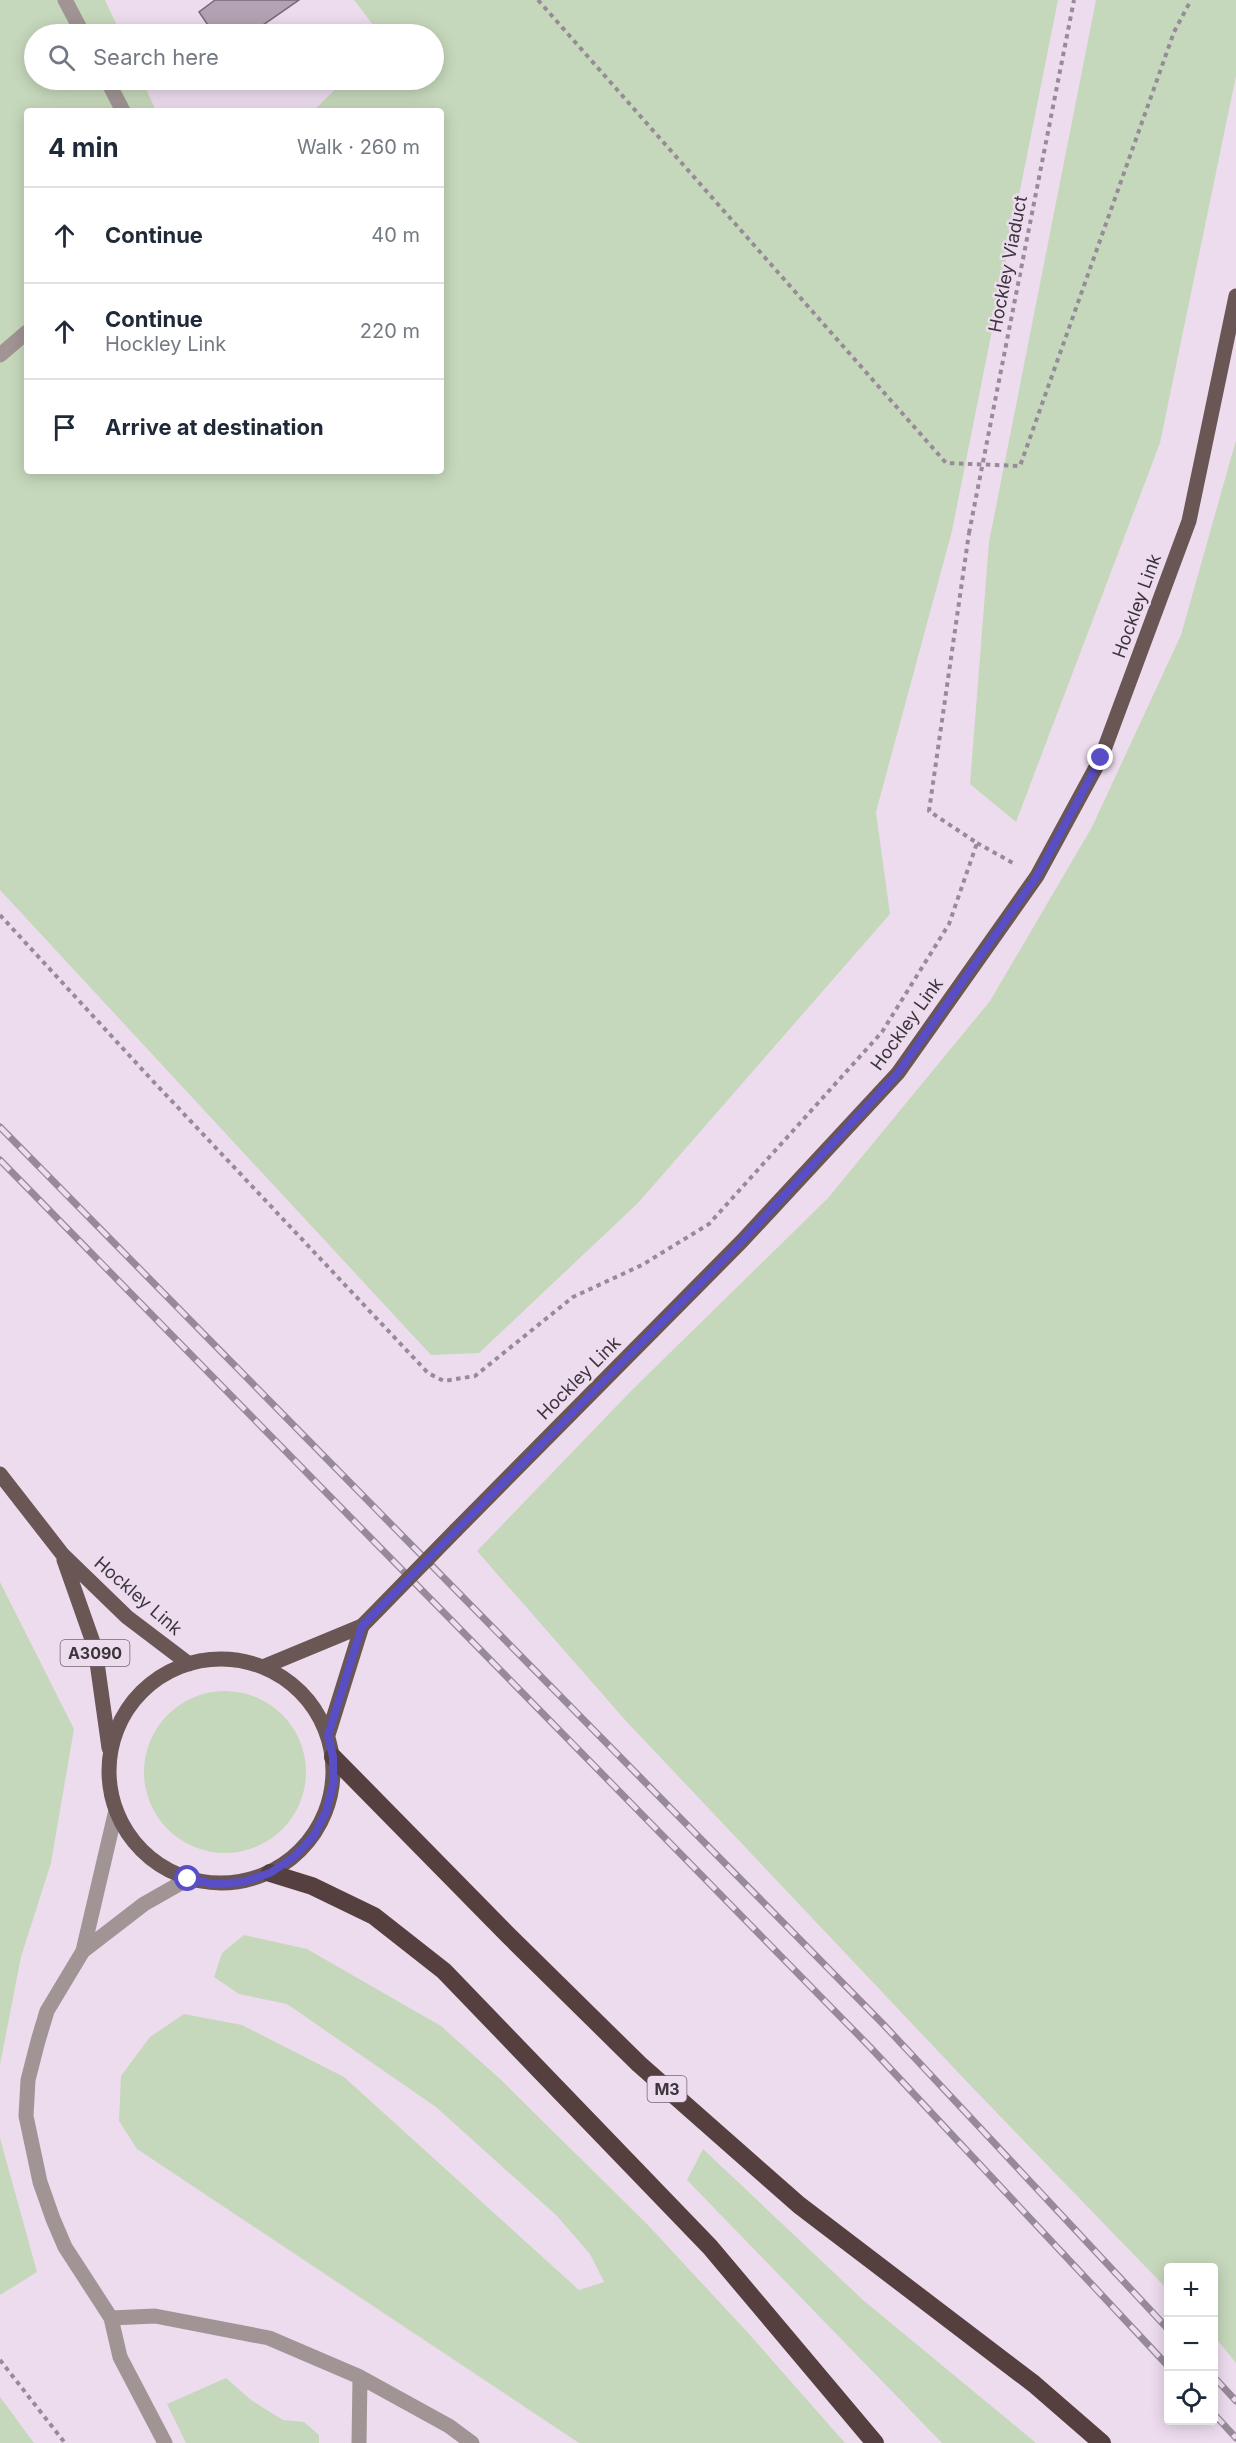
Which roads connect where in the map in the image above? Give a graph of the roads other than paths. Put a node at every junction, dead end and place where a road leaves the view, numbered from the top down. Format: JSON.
{"nodes":[{"id":1,"x":65,"y":0,"type":"edge"},
{"id":2,"x":78,"y":24,"type":"edge"},
{"id":3,"x":112,"y":90,"type":"edge"},
{"id":4,"x":121,"y":108,"type":"edge"},
{"id":5,"x":1236,"y":296,"type":"edge"},
{"id":6,"x":24,"y":335,"type":"edge"},
{"id":7,"x":0,"y":356,"type":"edge"},
{"id":8,"x":0,"y":1474,"type":"edge"},
{"id":9,"x":63,"y":1555,"type":"junction"},
{"id":10,"x":362,"y":1626,"type":"junction"},
{"id":11,"x":189,"y":1664,"type":"junction"},
{"id":12,"x":263,"y":1667,"type":"junction"},
{"id":13,"x":328,"y":1735,"type":"junction"},
{"id":14,"x":110,"y":1754,"type":"junction"},
{"id":15,"x":333,"y":1757,"type":"junction"},
{"id":16,"x":116,"y":1810,"type":"junction"},
{"id":17,"x":270,"y":1873,"type":"junction"},
{"id":18,"x":188,"y":1879,"type":"junction"},
{"id":19,"x":83,"y":1951,"type":"junction"},
{"id":20,"x":111,"y":2318,"type":"junction"},
{"id":21,"x":360,"y":2377,"type":"junction"},
{"id":22,"x":165,"y":2443,"type":"edge"},
{"id":23,"x":359,"y":2443,"type":"edge"},
{"id":24,"x":472,"y":2443,"type":"edge"},
{"id":25,"x":875,"y":2443,"type":"edge"},
{"id":26,"x":1102,"y":2443,"type":"edge"}],
"edges":[{"from":1,"to":2,"type":"lane"},
{"from":3,"to":4,"type":"lane"},
{"from":5,"to":10,"type":"main road","name":"Hockley Link","bridge":true},
{"from":6,"to":7,"type":"lane"},
{"from":8,"to":9,"type":"main road","name":"Hockley Link","number":"A3090"},
{"from":9,"to":11,"type":"main road","name":"Hockley Link","number":"A3090"},
{"from":9,"to":14,"type":"main road","name":"Hockley Link","number":"A3090"},
{"from":10,"to":12,"type":"main road","name":"Hockley Link"},
{"from":10,"to":13,"type":"main road","name":"Hockley Link"},
{"from":11,"to":12,"type":"main road"},
{"from":11,"to":14,"type":"main road"},
{"from":12,"to":13,"type":"main road"},
{"from":13,"to":15,"type":"main road"},
{"from":14,"to":16,"type":"main road"},
{"from":15,"to":17,"type":"main road"},
{"from":15,"to":26,"type":"highway","number":"M3"},
{"from":16,"to":18,"type":"main road"},
{"from":16,"to":19,"type":"lane"},
{"from":17,"to":18,"type":"main road"},
{"from":17,"to":25,"type":"highway"},
{"from":18,"to":19,"type":"lane"},
{"from":19,"to":20,"type":"lane"},
{"from":20,"to":21,"type":"lane"},
{"from":20,"to":22,"type":"lane"},
{"from":21,"to":23,"type":"lane"},
{"from":21,"to":24,"type":"lane"}]}
